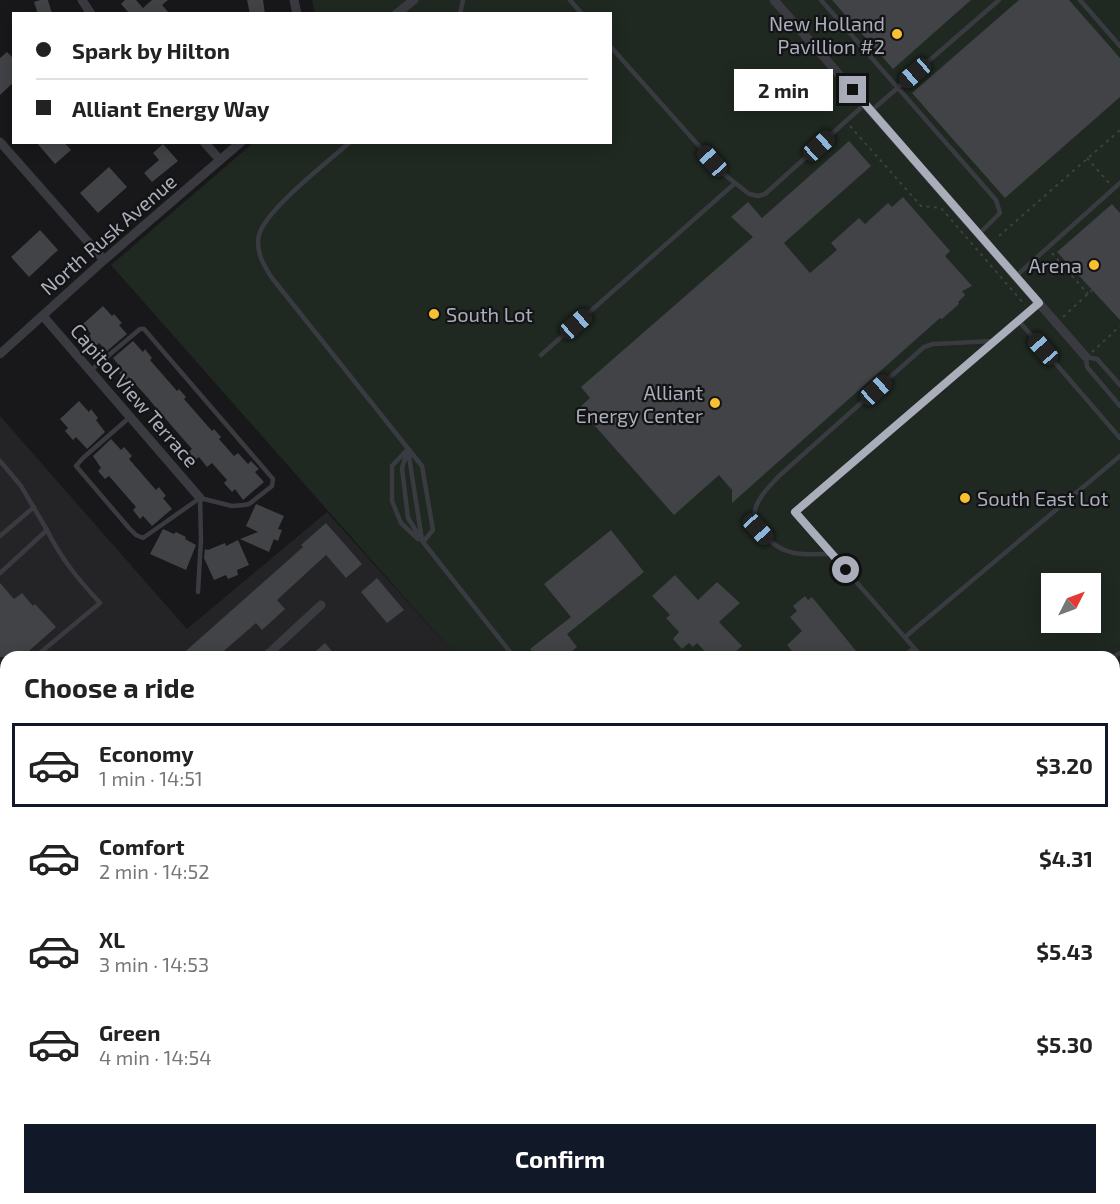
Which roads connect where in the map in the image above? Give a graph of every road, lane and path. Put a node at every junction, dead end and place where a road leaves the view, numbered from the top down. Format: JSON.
{"nodes":[{"id":1,"x":414,"y":0,"type":"edge"},
{"id":2,"x":570,"y":0,"type":"edge"},
{"id":3,"x":774,"y":0,"type":"edge"},
{"id":4,"x":821,"y":0,"type":"edge"},
{"id":5,"x":999,"y":0,"type":"edge"},
{"id":6,"x":1080,"y":0,"type":"edge"},
{"id":7,"x":399,"y":12,"type":"edge"},
{"id":8,"x":580,"y":12,"type":"edge"},
{"id":9,"x":1120,"y":46,"type":"edge"},
{"id":10,"x":612,"y":48,"type":"edge"},
{"id":11,"x":898,"y":87,"type":"junction"},
{"id":12,"x":868,"y":107,"type":"junction"},
{"id":13,"x":846,"y":122,"type":"junction"},
{"id":14,"x":1120,"y":130,"type":"edge"},
{"id":15,"x":0,"y":142,"type":"edge"},
{"id":16,"x":206,"y":144,"type":"edge"},
{"id":17,"x":239,"y":144,"type":"edge"},
{"id":18,"x":348,"y":144,"type":"edge"},
{"id":19,"x":1087,"y":158,"type":"junction"},
{"id":20,"x":220,"y":160,"type":"junction"},
{"id":21,"x":1120,"y":183,"type":"edge"},
{"id":22,"x":734,"y":184,"type":"junction"},
{"id":23,"x":1114,"y":189,"type":"junction"},
{"id":24,"x":979,"y":234,"type":"junction"},
{"id":25,"x":999,"y":236,"type":"dead end"},
{"id":26,"x":1047,"y":248,"type":"junction"},
{"id":27,"x":104,"y":260,"type":"junction"},
{"id":28,"x":1016,"y":276,"type":"junction"},
{"id":29,"x":1092,"y":290,"type":"dead end"},
{"id":30,"x":1088,"y":294,"type":"junction"},
{"id":31,"x":1039,"y":303,"type":"junction"},
{"id":32,"x":1029,"y":310,"type":"junction"},
{"id":33,"x":43,"y":316,"type":"junction"},
{"id":34,"x":1018,"y":320,"type":"junction"},
{"id":35,"x":1056,"y":323,"type":"junction"},
{"id":36,"x":994,"y":341,"type":"junction"},
{"id":37,"x":0,"y":354,"type":"edge"},
{"id":38,"x":541,"y":355,"type":"dead end"},
{"id":39,"x":1086,"y":357,"type":"junction"},
{"id":40,"x":90,"y":371,"type":"junction"},
{"id":41,"x":1120,"y":385,"type":"edge"},
{"id":42,"x":1120,"y":406,"type":"edge"},
{"id":43,"x":130,"y":417,"type":"junction"},
{"id":44,"x":1120,"y":438,"type":"edge"},
{"id":45,"x":408,"y":449,"type":"junction"},
{"id":46,"x":1120,"y":456,"type":"edge"},
{"id":47,"x":0,"y":461,"type":"edge"},
{"id":48,"x":200,"y":498,"type":"junction"},
{"id":49,"x":33,"y":507,"type":"junction"},
{"id":50,"x":47,"y":530,"type":"junction"},
{"id":51,"x":0,"y":536,"type":"edge"},
{"id":52,"x":423,"y":542,"type":"junction"},
{"id":53,"x":831,"y":554,"type":"junction"},
{"id":54,"x":0,"y":573,"type":"edge"},
{"id":55,"x":198,"y":592,"type":"dead end"},
{"id":56,"x":321,"y":605,"type":"dead end"},
{"id":57,"x":904,"y":637,"type":"junction"},
{"id":58,"x":914,"y":648,"type":"junction"},
{"id":59,"x":42,"y":651,"type":"edge"},
{"id":60,"x":271,"y":651,"type":"edge"},
{"id":61,"x":509,"y":651,"type":"edge"},
{"id":62,"x":910,"y":651,"type":"edge"},
{"id":63,"x":917,"y":651,"type":"edge"}],
"edges":[{"from":1,"to":7,"type":"street"},
{"from":2,"to":8,"type":"lane"},
{"from":3,"to":12,"type":"street"},
{"from":4,"to":11,"type":"lane"},
{"from":5,"to":11,"type":"lane"},
{"from":6,"to":9,"type":"lane"},
{"from":10,"to":22,"type":"lane"},
{"from":11,"to":12,"type":"lane"},
{"from":11,"to":24,"type":"lane"},
{"from":12,"to":13,"type":"lane"},
{"from":12,"to":24,"type":"street"},
{"from":13,"to":22,"type":"lane"},
{"from":13,"to":32,"type":"path"},
{"from":14,"to":19,"type":"path"},
{"from":15,"to":27,"type":"street"},
{"from":16,"to":20,"type":"street"},
{"from":17,"to":20,"type":"street","name":"North Rusk Avenue"},
{"from":18,"to":45,"type":"lane"},
{"from":19,"to":23,"type":"path"},
{"from":19,"to":25,"type":"path"},
{"from":20,"to":27,"type":"street","name":"North Rusk Avenue"},
{"from":21,"to":23,"type":"lane"},
{"from":22,"to":38,"type":"lane"},
{"from":23,"to":26,"type":"lane"},
{"from":24,"to":28,"type":"street"},
{"from":26,"to":28,"type":"lane"},
{"from":26,"to":30,"type":"path"},
{"from":27,"to":33,"type":"street","name":"North Rusk Avenue"},
{"from":28,"to":31,"type":"street"},
{"from":29,"to":30,"type":"path"},
{"from":30,"to":35,"type":"path"},
{"from":31,"to":32,"type":"lane"},
{"from":31,"to":35,"type":"street"},
{"from":32,"to":34,"type":"lane"},
{"from":33,"to":37,"type":"street","name":"North Rusk Avenue"},
{"from":33,"to":40,"type":"street","name":"Capitol View Terrace"},
{"from":34,"to":36,"type":"lane"},
{"from":34,"to":44,"type":"lane"},
{"from":35,"to":39,"type":"street"},
{"from":36,"to":53,"type":"lane"},
{"from":36,"to":53,"type":"lane"},
{"from":39,"to":41,"type":"lane"},
{"from":39,"to":42,"type":"lane"},
{"from":40,"to":43,"type":"street","name":"Capitol View Terrace"},
{"from":40,"to":48,"type":"lane"},
{"from":43,"to":48,"type":"street","name":"Capitol View Terrace"},
{"from":43,"to":48,"type":"lane"},
{"from":45,"to":52,"type":"lane"},
{"from":45,"to":52,"type":"lane"},
{"from":45,"to":52,"type":"lane"},
{"from":45,"to":52,"type":"lane"},
{"from":46,"to":57,"type":"lane"},
{"from":47,"to":49,"type":"lane"},
{"from":48,"to":55,"type":"lane"},
{"from":49,"to":50,"type":"lane"},
{"from":49,"to":51,"type":"lane"},
{"from":50,"to":54,"type":"lane"},
{"from":50,"to":59,"type":"lane"},
{"from":52,"to":61,"type":"lane"},
{"from":53,"to":57,"type":"lane"},
{"from":56,"to":60,"type":"street"},
{"from":57,"to":58,"type":"lane"},
{"from":58,"to":62,"type":"lane"},
{"from":58,"to":63,"type":"lane"}]}
